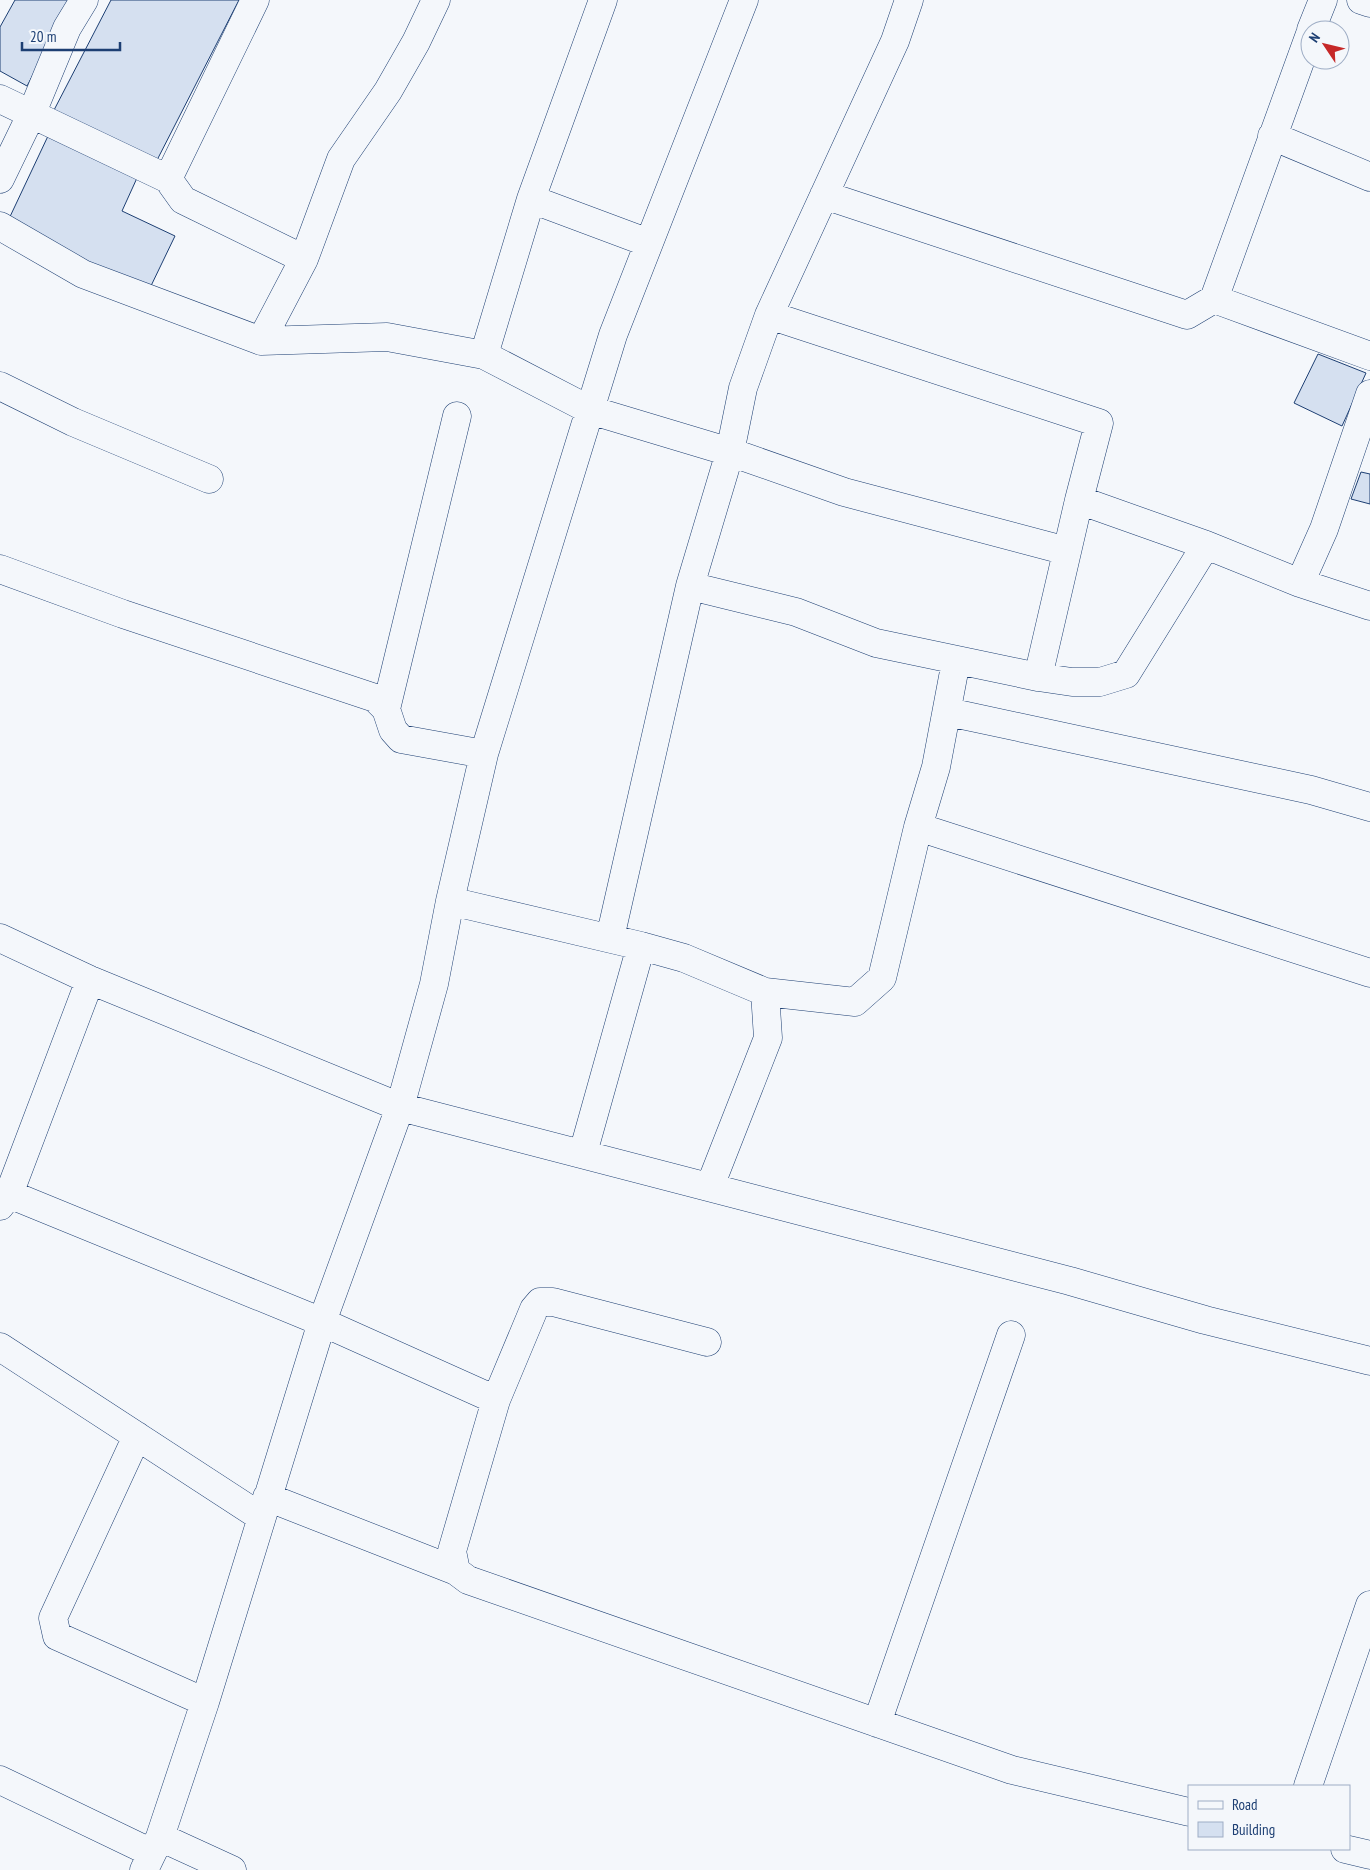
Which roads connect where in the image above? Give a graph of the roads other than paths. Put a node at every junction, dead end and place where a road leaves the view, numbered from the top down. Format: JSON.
{"nodes":[{"id":1,"x":84,"y":0,"type":"edge"},
{"id":2,"x":256,"y":0,"type":"edge"},
{"id":3,"x":436,"y":0,"type":"edge"},
{"id":4,"x":603,"y":0,"type":"edge"},
{"id":5,"x":744,"y":0,"type":"edge"},
{"id":6,"x":909,"y":0,"type":"edge"},
{"id":7,"x":1322,"y":0,"type":"edge"},
{"id":8,"x":1361,"y":0,"type":"edge"},
{"id":9,"x":1370,"y":3,"type":"edge"},
{"id":10,"x":1315,"y":20,"type":"edge"},
{"id":11,"x":1300,"y":61,"type":"edge"},
{"id":12,"x":0,"y":99,"type":"edge"},
{"id":13,"x":31,"y":115,"type":"junction"},
{"id":14,"x":1272,"y":136,"type":"junction"},
{"id":15,"x":1370,"y":177,"type":"edge"},
{"id":16,"x":0,"y":178,"type":"edge"},
{"id":17,"x":168,"y":179,"type":"junction"},
{"id":18,"x":824,"y":195,"type":"junction"},
{"id":19,"x":531,"y":199,"type":"junction"},
{"id":20,"x":0,"y":226,"type":"edge"},
{"id":21,"x":649,"y":243,"type":"junction"},
{"id":22,"x":304,"y":259,"type":"junction"},
{"id":23,"x":1214,"y":299,"type":"junction"},
{"id":24,"x":769,"y":315,"type":"junction"},
{"id":25,"x":261,"y":341,"type":"junction"},
{"id":26,"x":484,"y":355,"type":"junction"},
{"id":27,"x":1370,"y":356,"type":"edge"},
{"id":28,"x":0,"y":386,"type":"edge"},
{"id":29,"x":1370,"y":394,"type":"edge"},
{"id":30,"x":590,"y":410,"type":"junction"},
{"id":31,"x":457,"y":416,"type":"dead end"},
{"id":32,"x":730,"y":452,"type":"junction"},
{"id":33,"x":1359,"y":461,"type":"edge"},
{"id":34,"x":209,"y":478,"type":"dead end"},
{"id":35,"x":1079,"y":500,"type":"junction"},
{"id":36,"x":1206,"y":546,"type":"junction"},
{"id":37,"x":1067,"y":551,"type":"junction"},
{"id":38,"x":0,"y":569,"type":"edge"},
{"id":39,"x":1300,"y":583,"type":"junction"},
{"id":40,"x":690,"y":586,"type":"junction"},
{"id":41,"x":1370,"y":606,"type":"edge"},
{"id":42,"x":956,"y":660,"type":"junction"},
{"id":43,"x":1038,"y":677,"type":"junction"},
{"id":44,"x":386,"y":709,"type":"junction"},
{"id":45,"x":948,"y":712,"type":"junction"},
{"id":46,"x":484,"y":754,"type":"junction"},
{"id":47,"x":1370,"y":807,"type":"edge"},
{"id":48,"x":918,"y":827,"type":"junction"},
{"id":49,"x":450,"y":901,"type":"junction"},
{"id":50,"x":0,"y":938,"type":"edge"},
{"id":51,"x":610,"y":938,"type":"junction"},
{"id":52,"x":641,"y":946,"type":"junction"},
{"id":53,"x":1370,"y":972,"type":"edge"},
{"id":54,"x":90,"y":980,"type":"junction"},
{"id":55,"x":765,"y":992,"type":"junction"},
{"id":56,"x":400,"y":1107,"type":"junction"},
{"id":57,"x":583,"y":1153,"type":"junction"},
{"id":58,"x":710,"y":1186,"type":"junction"},
{"id":59,"x":5,"y":1200,"type":"edge"},
{"id":60,"x":322,"y":1322,"type":"junction"},
{"id":61,"x":1011,"y":1335,"type":"dead end"},
{"id":62,"x":707,"y":1342,"type":"dead end"},
{"id":63,"x":0,"y":1346,"type":"edge"},
{"id":64,"x":1370,"y":1361,"type":"edge"},
{"id":65,"x":496,"y":1400,"type":"junction"},
{"id":66,"x":137,"y":1436,"type":"junction"},
{"id":67,"x":264,"y":1507,"type":"junction"},
{"id":68,"x":456,"y":1571,"type":"junction"},
{"id":69,"x":1370,"y":1605,"type":"edge"},
{"id":70,"x":205,"y":1702,"type":"junction"},
{"id":71,"x":877,"y":1723,"type":"junction"},
{"id":72,"x":0,"y":1780,"type":"edge"},
{"id":73,"x":1308,"y":1785,"type":"edge"},
{"id":74,"x":1188,"y":1812,"type":"edge"},
{"id":75,"x":1349,"y":1850,"type":"edge"},
{"id":76,"x":152,"y":1853,"type":"edge"},
{"id":77,"x":1370,"y":1855,"type":"edge"},
{"id":78,"x":232,"y":1870,"type":"edge"}],
"edges":[{"from":1,"to":13,"type":"street"},
{"from":2,"to":17,"type":"street"},
{"from":3,"to":22,"type":"street"},
{"from":4,"to":19,"type":"street"},
{"from":5,"to":21,"type":"street"},
{"from":6,"to":18,"type":"street"},
{"from":7,"to":10,"type":"street"},
{"from":8,"to":9,"type":"street"},
{"from":11,"to":14,"type":"street"},
{"from":12,"to":13,"type":"street"},
{"from":13,"to":16,"type":"street"},
{"from":13,"to":17,"type":"street"},
{"from":14,"to":15,"type":"street"},
{"from":14,"to":23,"type":"street"},
{"from":17,"to":22,"type":"street"},
{"from":18,"to":23,"type":"street"},
{"from":18,"to":24,"type":"street"},
{"from":19,"to":21,"type":"street"},
{"from":19,"to":26,"type":"street"},
{"from":20,"to":25,"type":"street"},
{"from":21,"to":30,"type":"street"},
{"from":22,"to":25,"type":"street"},
{"from":23,"to":27,"type":"street"},
{"from":24,"to":32,"type":"street"},
{"from":24,"to":35,"type":"street"},
{"from":25,"to":26,"type":"street"},
{"from":26,"to":30,"type":"street"},
{"from":28,"to":34,"type":"street"},
{"from":29,"to":33,"type":"street"},
{"from":30,"to":32,"type":"street"},
{"from":30,"to":46,"type":"street"},
{"from":31,"to":44,"type":"street"},
{"from":32,"to":37,"type":"street"},
{"from":32,"to":40,"type":"street"},
{"from":33,"to":39,"type":"street"},
{"from":35,"to":36,"type":"street"},
{"from":35,"to":37,"type":"street"},
{"from":36,"to":39,"type":"street"},
{"from":36,"to":43,"type":"street"},
{"from":37,"to":43,"type":"street"},
{"from":38,"to":44,"type":"street"},
{"from":39,"to":41,"type":"street"},
{"from":40,"to":42,"type":"street"},
{"from":40,"to":51,"type":"street"},
{"from":42,"to":43,"type":"street"},
{"from":42,"to":45,"type":"street"},
{"from":44,"to":46,"type":"street"},
{"from":45,"to":47,"type":"street"},
{"from":45,"to":48,"type":"street"},
{"from":46,"to":49,"type":"street"},
{"from":48,"to":53,"type":"street"},
{"from":48,"to":55,"type":"street"},
{"from":49,"to":51,"type":"street"},
{"from":49,"to":56,"type":"street"},
{"from":50,"to":54,"type":"street"},
{"from":51,"to":52,"type":"street"},
{"from":52,"to":55,"type":"street"},
{"from":52,"to":57,"type":"street"},
{"from":54,"to":56,"type":"street"},
{"from":54,"to":59,"type":"street"},
{"from":55,"to":58,"type":"street"},
{"from":56,"to":57,"type":"street"},
{"from":56,"to":60,"type":"street"},
{"from":57,"to":58,"type":"street"},
{"from":58,"to":64,"type":"street"},
{"from":59,"to":60,"type":"street"},
{"from":60,"to":65,"type":"street"},
{"from":60,"to":67,"type":"street"},
{"from":61,"to":71,"type":"street"},
{"from":62,"to":65,"type":"street"},
{"from":63,"to":66,"type":"street"},
{"from":65,"to":68,"type":"street"},
{"from":66,"to":67,"type":"street"},
{"from":66,"to":70,"type":"street"},
{"from":67,"to":68,"type":"street"},
{"from":67,"to":70,"type":"street"},
{"from":68,"to":71,"type":"street"},
{"from":69,"to":73,"type":"street"},
{"from":70,"to":76,"type":"street"},
{"from":71,"to":74,"type":"street"},
{"from":72,"to":76,"type":"street"},
{"from":75,"to":77,"type":"street"},
{"from":76,"to":78,"type":"street"}]}
